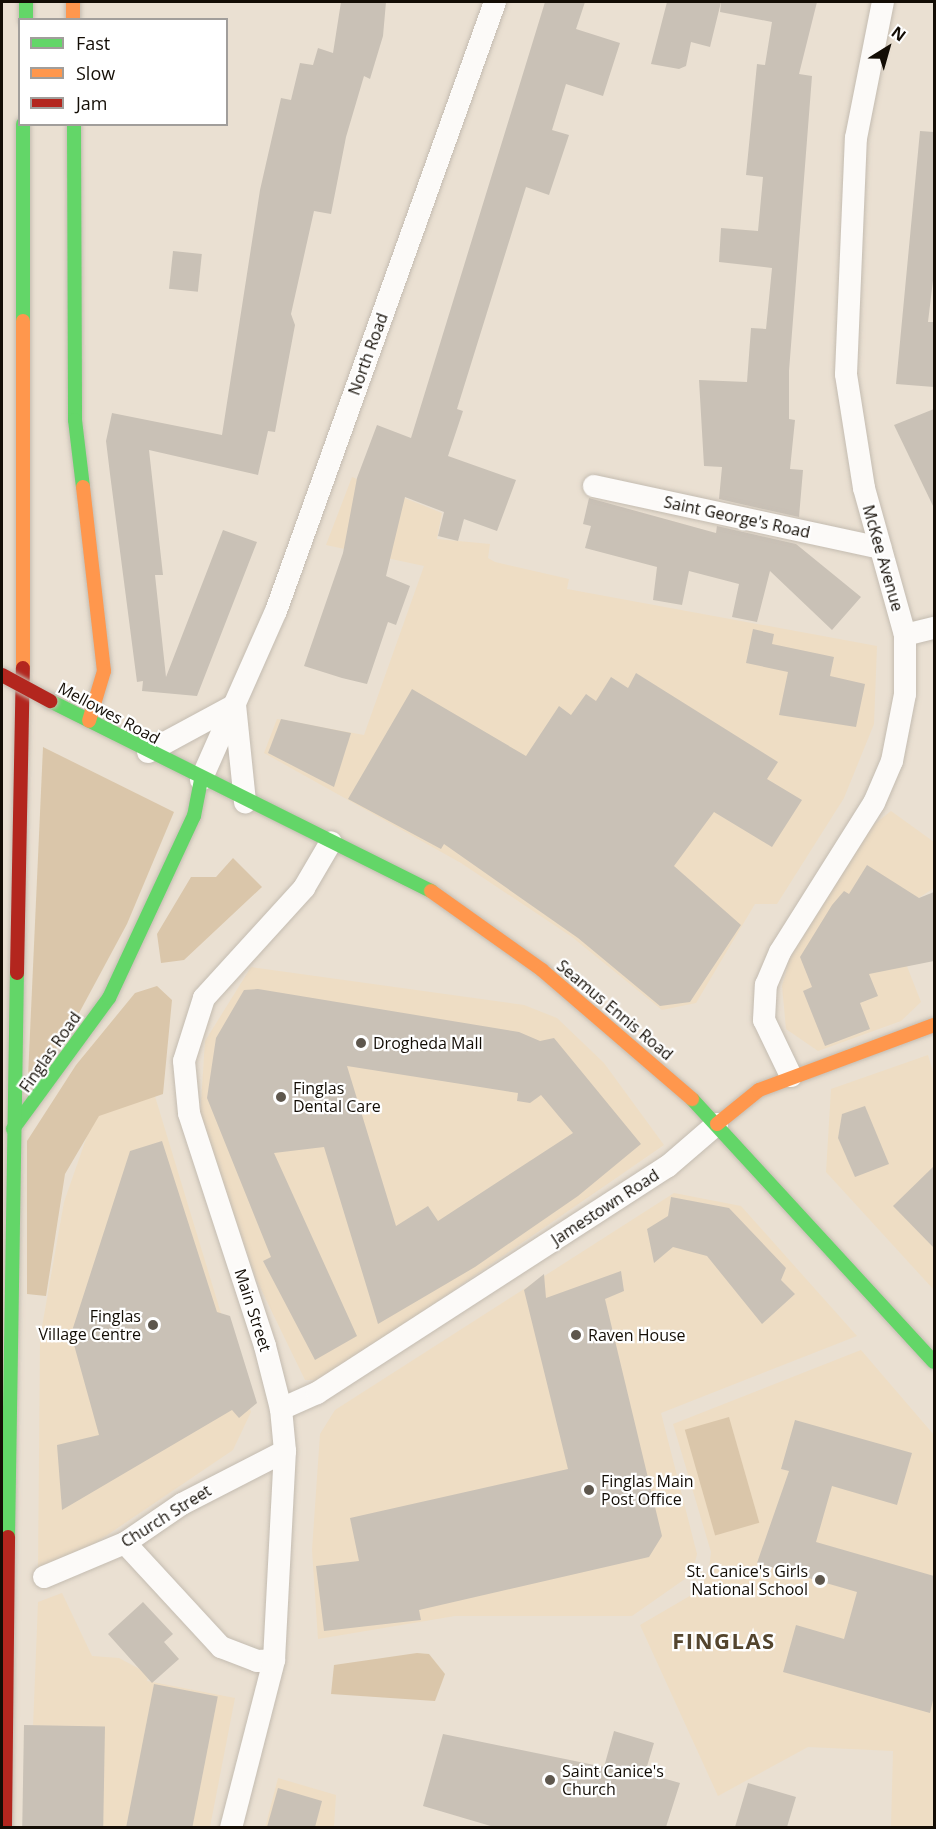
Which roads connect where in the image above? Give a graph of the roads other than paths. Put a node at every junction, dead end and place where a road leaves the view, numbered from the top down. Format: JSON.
{"nodes":[{"id":1,"x":27,"y":2,"type":"edge"},
{"id":2,"x":73,"y":2,"type":"edge"},
{"id":3,"x":495,"y":2,"type":"edge"},
{"id":4,"x":883,"y":2,"type":"edge"},
{"id":5,"x":26,"y":18,"type":"edge"},
{"id":6,"x":74,"y":18,"type":"edge"},
{"id":7,"x":22,"y":126,"type":"edge"},
{"id":8,"x":74,"y":126,"type":"edge"},
{"id":9,"x":594,"y":486,"type":"dead end"},
{"id":10,"x":880,"y":548,"type":"junction"},
{"id":11,"x":934,"y":628,"type":"edge"},
{"id":12,"x":905,"y":635,"type":"junction"},
{"id":13,"x":2,"y":675,"type":"edge"},
{"id":14,"x":235,"y":705,"type":"junction"},
{"id":15,"x":89,"y":721,"type":"junction"},
{"id":16,"x":148,"y":752,"type":"junction"},
{"id":17,"x":201,"y":780,"type":"junction"},
{"id":18,"x":245,"y":801,"type":"junction"},
{"id":19,"x":331,"y":842,"type":"junction"},
{"id":20,"x":934,"y":1025,"type":"edge"},
{"id":21,"x":791,"y":1076,"type":"junction"},
{"id":22,"x":717,"y":1124,"type":"junction"},
{"id":23,"x":13,"y":1129,"type":"junction"},
{"id":24,"x":934,"y":1362,"type":"edge"},
{"id":25,"x":281,"y":1409,"type":"junction"},
{"id":26,"x":285,"y":1451,"type":"junction"},
{"id":27,"x":125,"y":1544,"type":"junction"},
{"id":28,"x":44,"y":1576,"type":"dead end"},
{"id":29,"x":274,"y":1660,"type":"junction"},
{"id":30,"x":5,"y":1827,"type":"edge"},
{"id":31,"x":231,"y":1827,"type":"edge"}],
"edges":[{"from":1,"to":5,"type":"main road"},
{"from":2,"to":6,"type":"main road"},
{"from":3,"to":14,"type":"street","name":"North Road"},
{"from":4,"to":10,"type":"street","name":"McKee Avenue"},
{"from":7,"to":23,"type":"main road"},
{"from":8,"to":15,"type":"main road"},
{"from":9,"to":10,"type":"street","name":"Saint George's Road"},
{"from":10,"to":12,"type":"street","name":"McKee Avenue"},
{"from":11,"to":12,"type":"street"},
{"from":12,"to":21,"type":"street","name":"McKee Avenue"},
{"from":13,"to":15,"type":"main road","name":"Mellowes Road","bridge":true},
{"from":14,"to":16,"type":"street"},
{"from":14,"to":17,"type":"street","name":"North Road"},
{"from":14,"to":18,"type":"street","name":"North Road"},
{"from":15,"to":16,"type":"main road","name":"Mellowes Road"},
{"from":16,"to":17,"type":"main road","name":"Mellowes Road"},
{"from":17,"to":18,"type":"main road","name":"Seamus Ennis Road"},
{"from":17,"to":23,"type":"main road","name":"Finglas Road"},
{"from":18,"to":19,"type":"main road","name":"Seamus Ennis Road"},
{"from":19,"to":22,"type":"main road","name":"Seamus Ennis Road"},
{"from":19,"to":25,"type":"street","name":"Main Street"},
{"from":20,"to":21,"type":"main road","name":"Jamestown Road"},
{"from":21,"to":22,"type":"main road","name":"Jamestown Road"},
{"from":22,"to":24,"type":"main road","name":"Seamus Ennis Road"},
{"from":22,"to":25,"type":"street","name":"Jamestown Road"},
{"from":23,"to":30,"type":"main road"},
{"from":25,"to":26,"type":"street","name":"Main Street"},
{"from":26,"to":27,"type":"street","name":"Church Street"},
{"from":26,"to":29,"type":"street","name":"Main Street"},
{"from":27,"to":28,"type":"street","name":"Church Street"},
{"from":27,"to":29,"type":"street"},
{"from":29,"to":31,"type":"street","name":"Main Street"}]}
